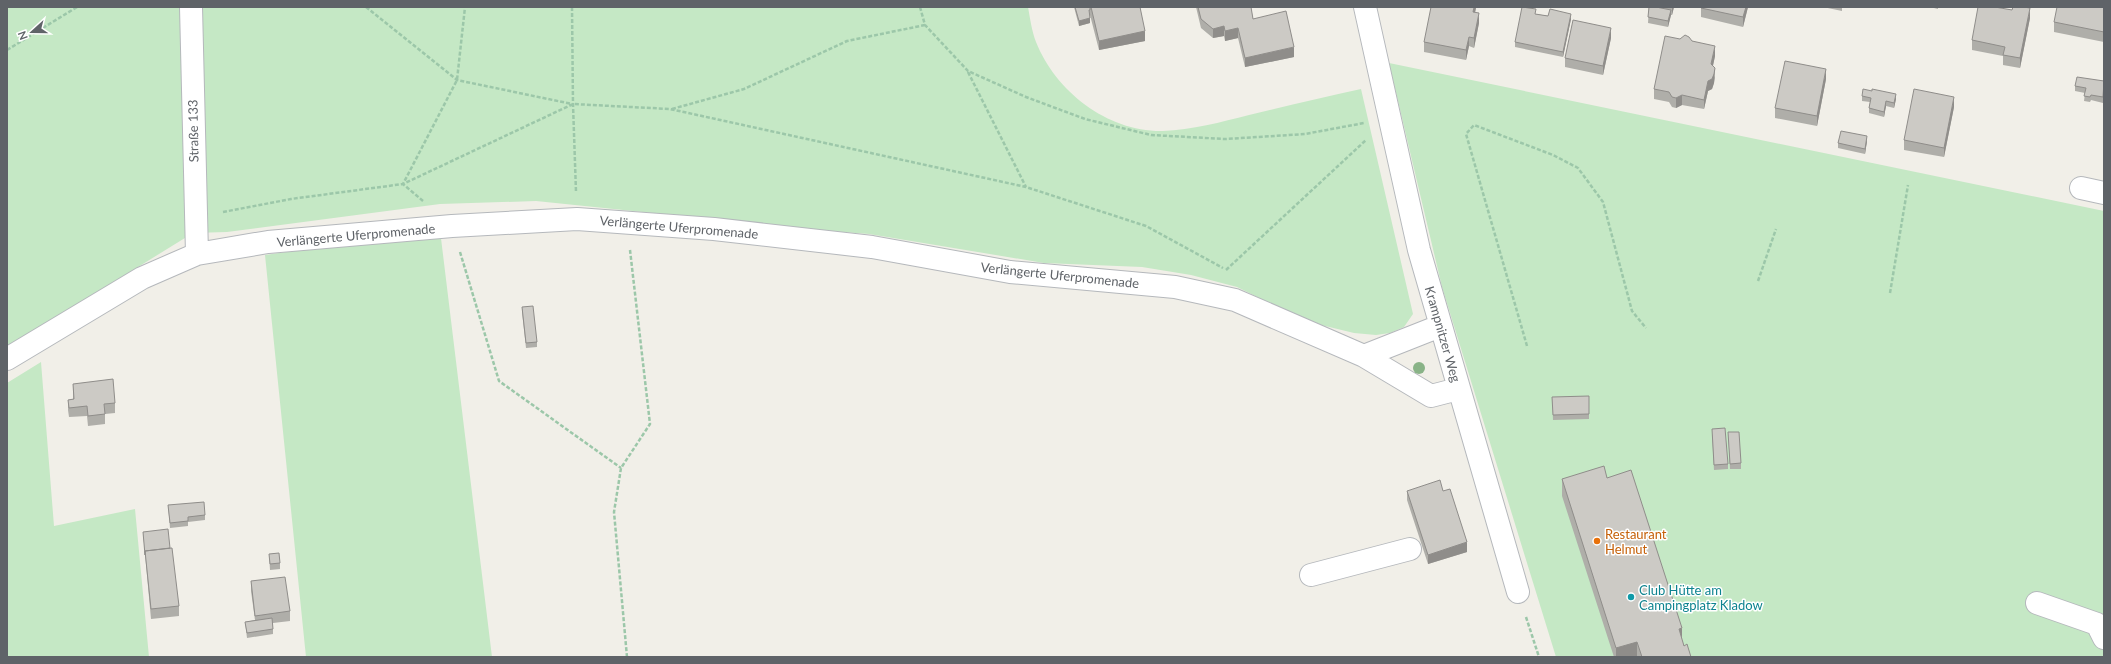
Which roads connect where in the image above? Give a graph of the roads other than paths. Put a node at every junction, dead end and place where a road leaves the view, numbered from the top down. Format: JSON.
{"nodes":[{"id":1,"x":191,"y":7,"type":"edge"},
{"id":2,"x":1365,"y":7,"type":"edge"},
{"id":3,"x":2081,"y":188,"type":"dead end"},
{"id":4,"x":2104,"y":193,"type":"edge"},
{"id":5,"x":197,"y":254,"type":"junction"},
{"id":6,"x":1440,"y":326,"type":"junction"},
{"id":7,"x":1364,"y":356,"type":"junction"},
{"id":8,"x":7,"y":359,"type":"edge"},
{"id":9,"x":1458,"y":389,"type":"junction"},
{"id":10,"x":1410,"y":549,"type":"dead end"},
{"id":11,"x":1311,"y":575,"type":"dead end"},
{"id":12,"x":1518,"y":592,"type":"road end"},
{"id":13,"x":2037,"y":603,"type":"dead end"},
{"id":14,"x":2104,"y":638,"type":"edge"}],
"edges":[{"from":1,"to":5,"type":"street","name":"Straße 133"},
{"from":2,"to":6,"type":"street","name":"Krampnitzer Weg"},
{"from":3,"to":4,"type":"street"},
{"from":5,"to":7,"type":"street","name":"Verlängerte Uferpromenade"},
{"from":5,"to":8,"type":"street","name":"Verlängerte Uferpromenade"},
{"from":6,"to":7,"type":"street"},
{"from":6,"to":9,"type":"street","name":"Krampnitzer Weg"},
{"from":7,"to":9,"type":"street","name":"Verlängerte Uferpromenade"},
{"from":9,"to":12,"type":"street","name":"Krampnitzer Weg"},
{"from":10,"to":11,"type":"street"},
{"from":13,"to":14,"type":"street"}]}
